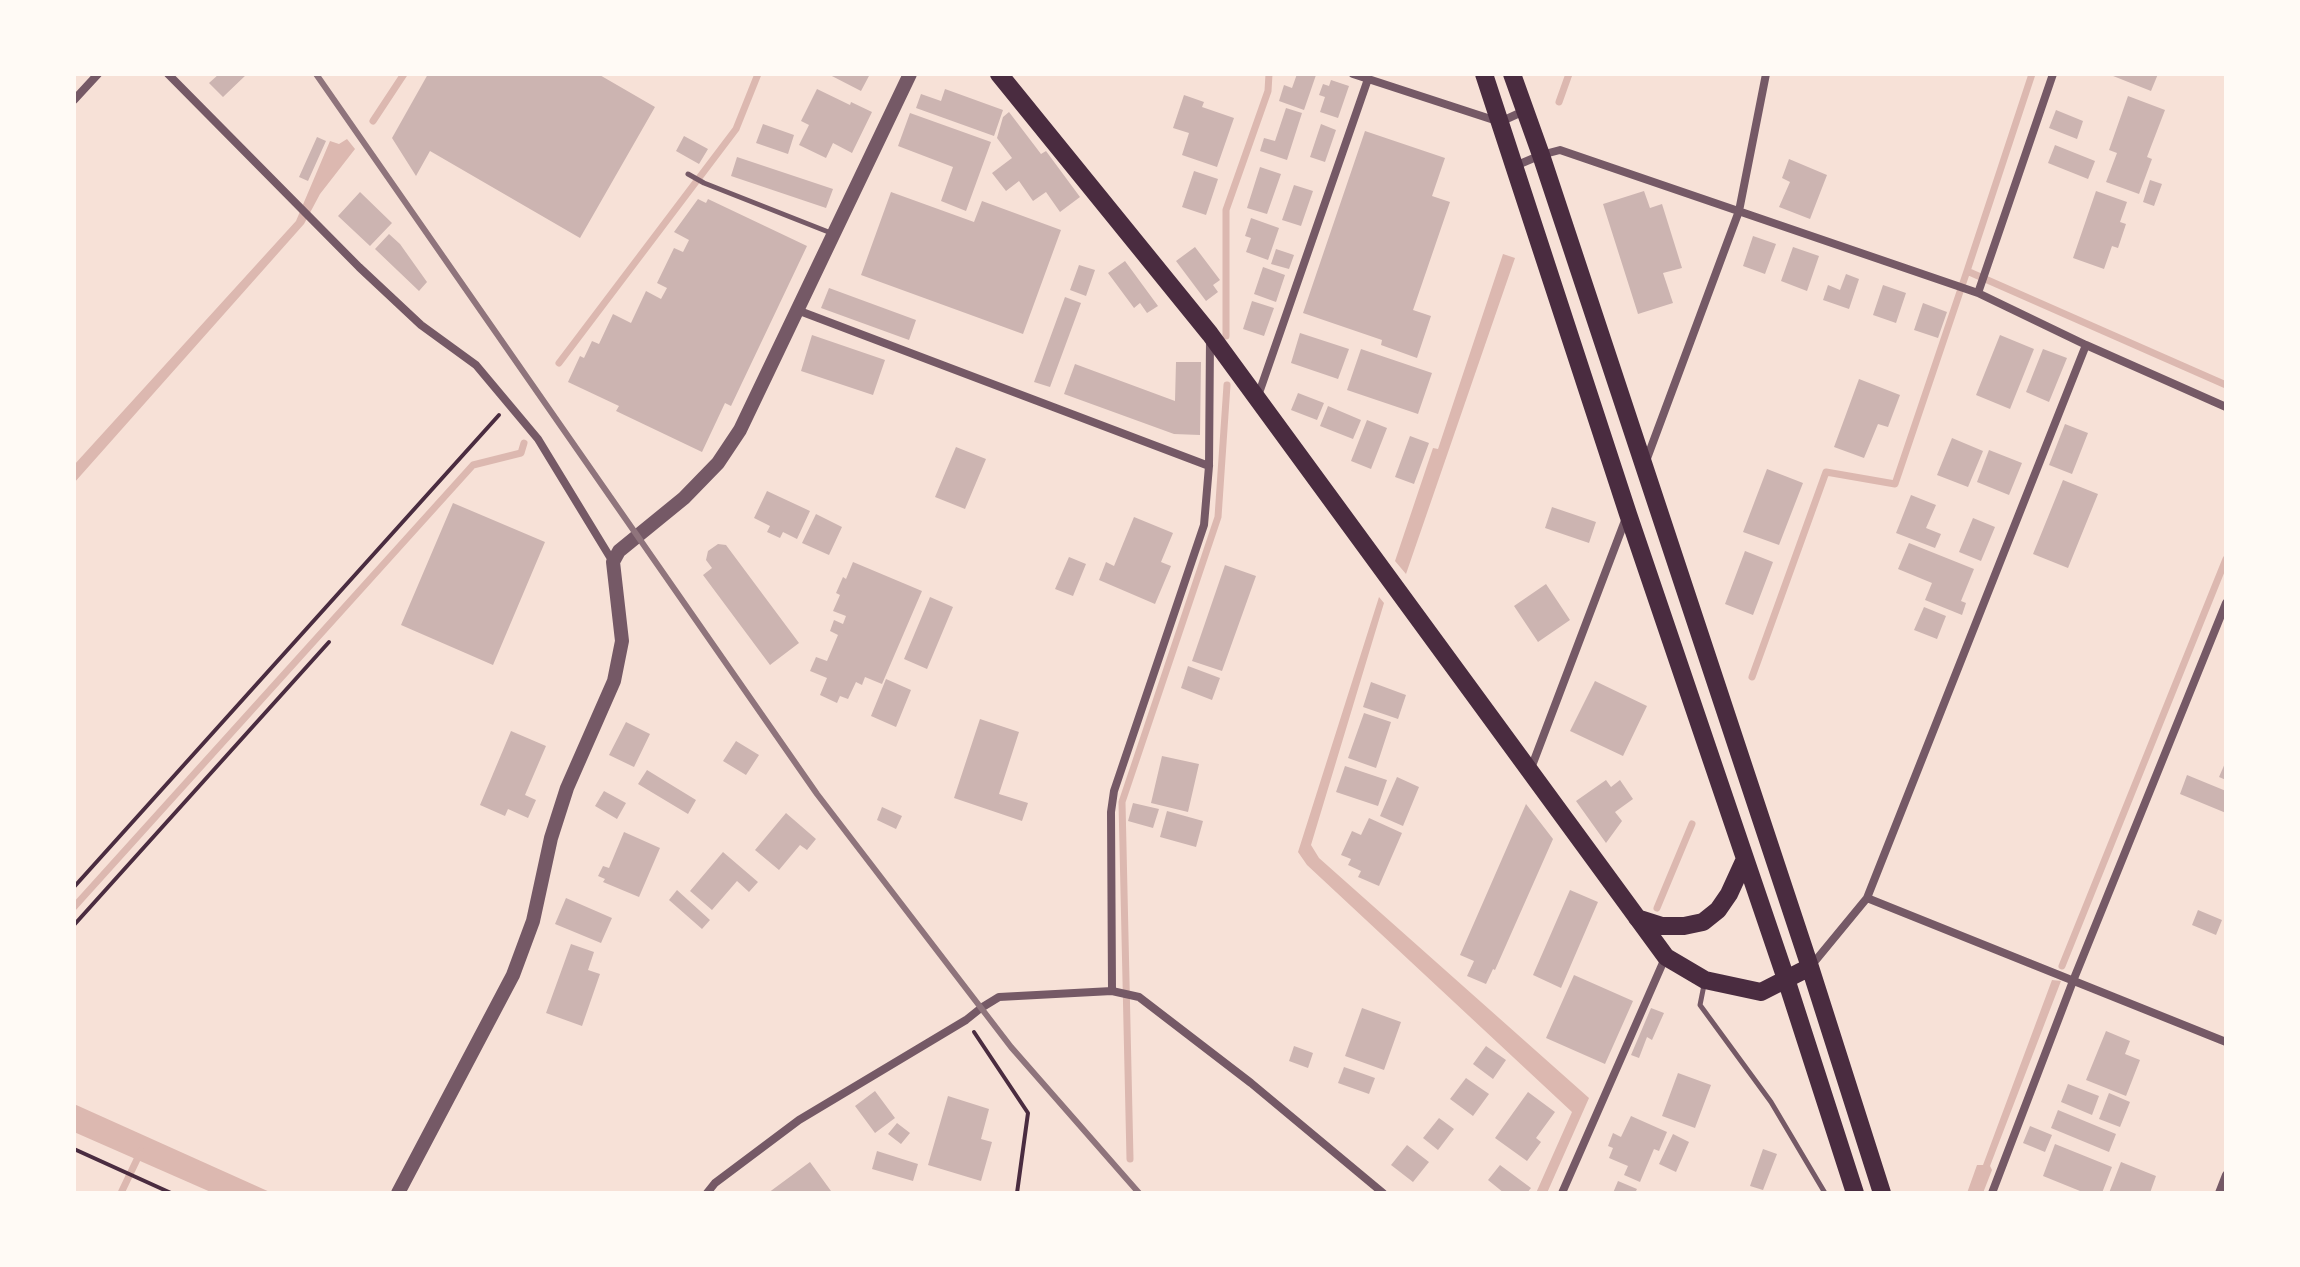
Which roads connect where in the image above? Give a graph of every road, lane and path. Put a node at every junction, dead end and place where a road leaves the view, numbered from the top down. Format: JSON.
{"nodes":[{"id":1,"x":98,"y":74,"type":"edge"},
{"id":2,"x":168,"y":74,"type":"edge"},
{"id":3,"x":910,"y":74,"type":"edge"},
{"id":4,"x":999,"y":74,"type":"edge"},
{"id":5,"x":1353,"y":74,"type":"edge"},
{"id":6,"x":1484,"y":74,"type":"edge"},
{"id":7,"x":1512,"y":74,"type":"edge"},
{"id":8,"x":1766,"y":74,"type":"edge"},
{"id":9,"x":2053,"y":74,"type":"edge"},
{"id":10,"x":1368,"y":79,"type":"junction"},
{"id":11,"x":74,"y":100,"type":"edge"},
{"id":12,"x":1524,"y":111,"type":"junction"},
{"id":13,"x":1500,"y":122,"type":"junction"},
{"id":14,"x":1541,"y":155,"type":"junction"},
{"id":15,"x":1514,"y":166,"type":"junction"},
{"id":16,"x":688,"y":174,"type":"dead end"},
{"id":17,"x":1739,"y":211,"type":"junction"},
{"id":18,"x":833,"y":234,"type":"junction"},
{"id":19,"x":1978,"y":293,"type":"junction"},
{"id":20,"x":797,"y":310,"type":"junction"},
{"id":21,"x":1210,"y":334,"type":"junction"},
{"id":22,"x":2086,"y":345,"type":"junction"},
{"id":23,"x":1257,"y":399,"type":"junction"},
{"id":24,"x":508,"y":404,"type":"junction"},
{"id":25,"x":2226,"y":407,"type":"edge"},
{"id":26,"x":1644,"y":465,"type":"junction"},
{"id":27,"x":1209,"y":466,"type":"junction"},
{"id":28,"x":1628,"y":514,"type":"junction"},
{"id":29,"x":613,"y":562,"type":"junction"},
{"id":30,"x":2226,"y":603,"type":"edge"},
{"id":31,"x":329,"y":642,"type":"dead end"},
{"id":32,"x":1530,"y":771,"type":"junction"},
{"id":33,"x":1745,"y":859,"type":"junction"},
{"id":34,"x":74,"y":887,"type":"edge"},
{"id":35,"x":1867,"y":898,"type":"junction"},
{"id":36,"x":1637,"y":918,"type":"junction"},
{"id":37,"x":74,"y":925,"type":"edge"},
{"id":38,"x":1666,"y":957,"type":"junction"},
{"id":39,"x":1810,"y":967,"type":"junction"},
{"id":40,"x":1786,"y":979,"type":"junction"},
{"id":41,"x":1705,"y":980,"type":"junction"},
{"id":42,"x":2073,"y":981,"type":"junction"},
{"id":43,"x":1116,"y":992,"type":"junction"},
{"id":44,"x":966,"y":1020,"type":"junction"},
{"id":45,"x":2226,"y":1042,"type":"edge"},
{"id":46,"x":74,"y":1149,"type":"edge"},
{"id":47,"x":2226,"y":1175,"type":"edge"},
{"id":48,"x":171,"y":1193,"type":"edge"},
{"id":49,"x":398,"y":1193,"type":"edge"},
{"id":50,"x":707,"y":1193,"type":"edge"},
{"id":51,"x":1017,"y":1193,"type":"edge"},
{"id":52,"x":1383,"y":1193,"type":"edge"},
{"id":53,"x":1562,"y":1193,"type":"edge"},
{"id":54,"x":1825,"y":1193,"type":"edge"},
{"id":55,"x":1855,"y":1193,"type":"edge"},
{"id":56,"x":1882,"y":1193,"type":"edge"},
{"id":57,"x":1992,"y":1193,"type":"edge"},
{"id":58,"x":2219,"y":1193,"type":"edge"}],
"edges":[{"from":1,"to":11,"type":"street"},
{"from":2,"to":24,"type":"street"},
{"from":3,"to":18,"type":"street"},
{"from":4,"to":21,"type":"highway"},
{"from":5,"to":10,"type":"street"},
{"from":6,"to":13,"type":"highway"},
{"from":7,"to":12,"type":"highway"},
{"from":8,"to":17,"type":"street"},
{"from":9,"to":19,"type":"street"},
{"from":10,"to":13,"type":"street"},
{"from":10,"to":23,"type":"street"},
{"from":12,"to":13,"type":"street"},
{"from":12,"to":14,"type":"highway"},
{"from":13,"to":15,"type":"highway"},
{"from":14,"to":15,"type":"street"},
{"from":14,"to":17,"type":"street"},
{"from":14,"to":26,"type":"highway"},
{"from":15,"to":28,"type":"highway"},
{"from":16,"to":18,"type":"lane"},
{"from":17,"to":19,"type":"street"},
{"from":17,"to":26,"type":"street"},
{"from":18,"to":20,"type":"street"},
{"from":19,"to":22,"type":"street"},
{"from":20,"to":27,"type":"street"},
{"from":20,"to":29,"type":"street"},
{"from":21,"to":23,"type":"highway"},
{"from":21,"to":27,"type":"street"},
{"from":22,"to":25,"type":"street"},
{"from":22,"to":35,"type":"street"},
{"from":23,"to":32,"type":"highway"},
{"from":24,"to":29,"type":"street"},
{"from":24,"to":34,"type":"path"},
{"from":26,"to":39,"type":"highway"},
{"from":27,"to":43,"type":"street"},
{"from":28,"to":32,"type":"street"},
{"from":28,"to":33,"type":"highway"},
{"from":29,"to":49,"type":"street"},
{"from":30,"to":42,"type":"street"},
{"from":31,"to":37,"type":"path"},
{"from":32,"to":36,"type":"highway"},
{"from":33,"to":36,"type":"highway"},
{"from":33,"to":40,"type":"highway"},
{"from":35,"to":39,"type":"street"},
{"from":35,"to":42,"type":"street"},
{"from":36,"to":38,"type":"highway"},
{"from":38,"to":41,"type":"highway"},
{"from":38,"to":53,"type":"street"},
{"from":39,"to":40,"type":"highway"},
{"from":39,"to":56,"type":"highway"},
{"from":40,"to":41,"type":"highway"},
{"from":40,"to":55,"type":"highway"},
{"from":41,"to":54,"type":"lane"},
{"from":42,"to":45,"type":"street"},
{"from":42,"to":57,"type":"street"},
{"from":43,"to":44,"type":"street"},
{"from":43,"to":52,"type":"street"},
{"from":44,"to":50,"type":"street"},
{"from":44,"to":51,"type":"path"},
{"from":46,"to":48,"type":"path"},
{"from":47,"to":58,"type":"street"}]}
